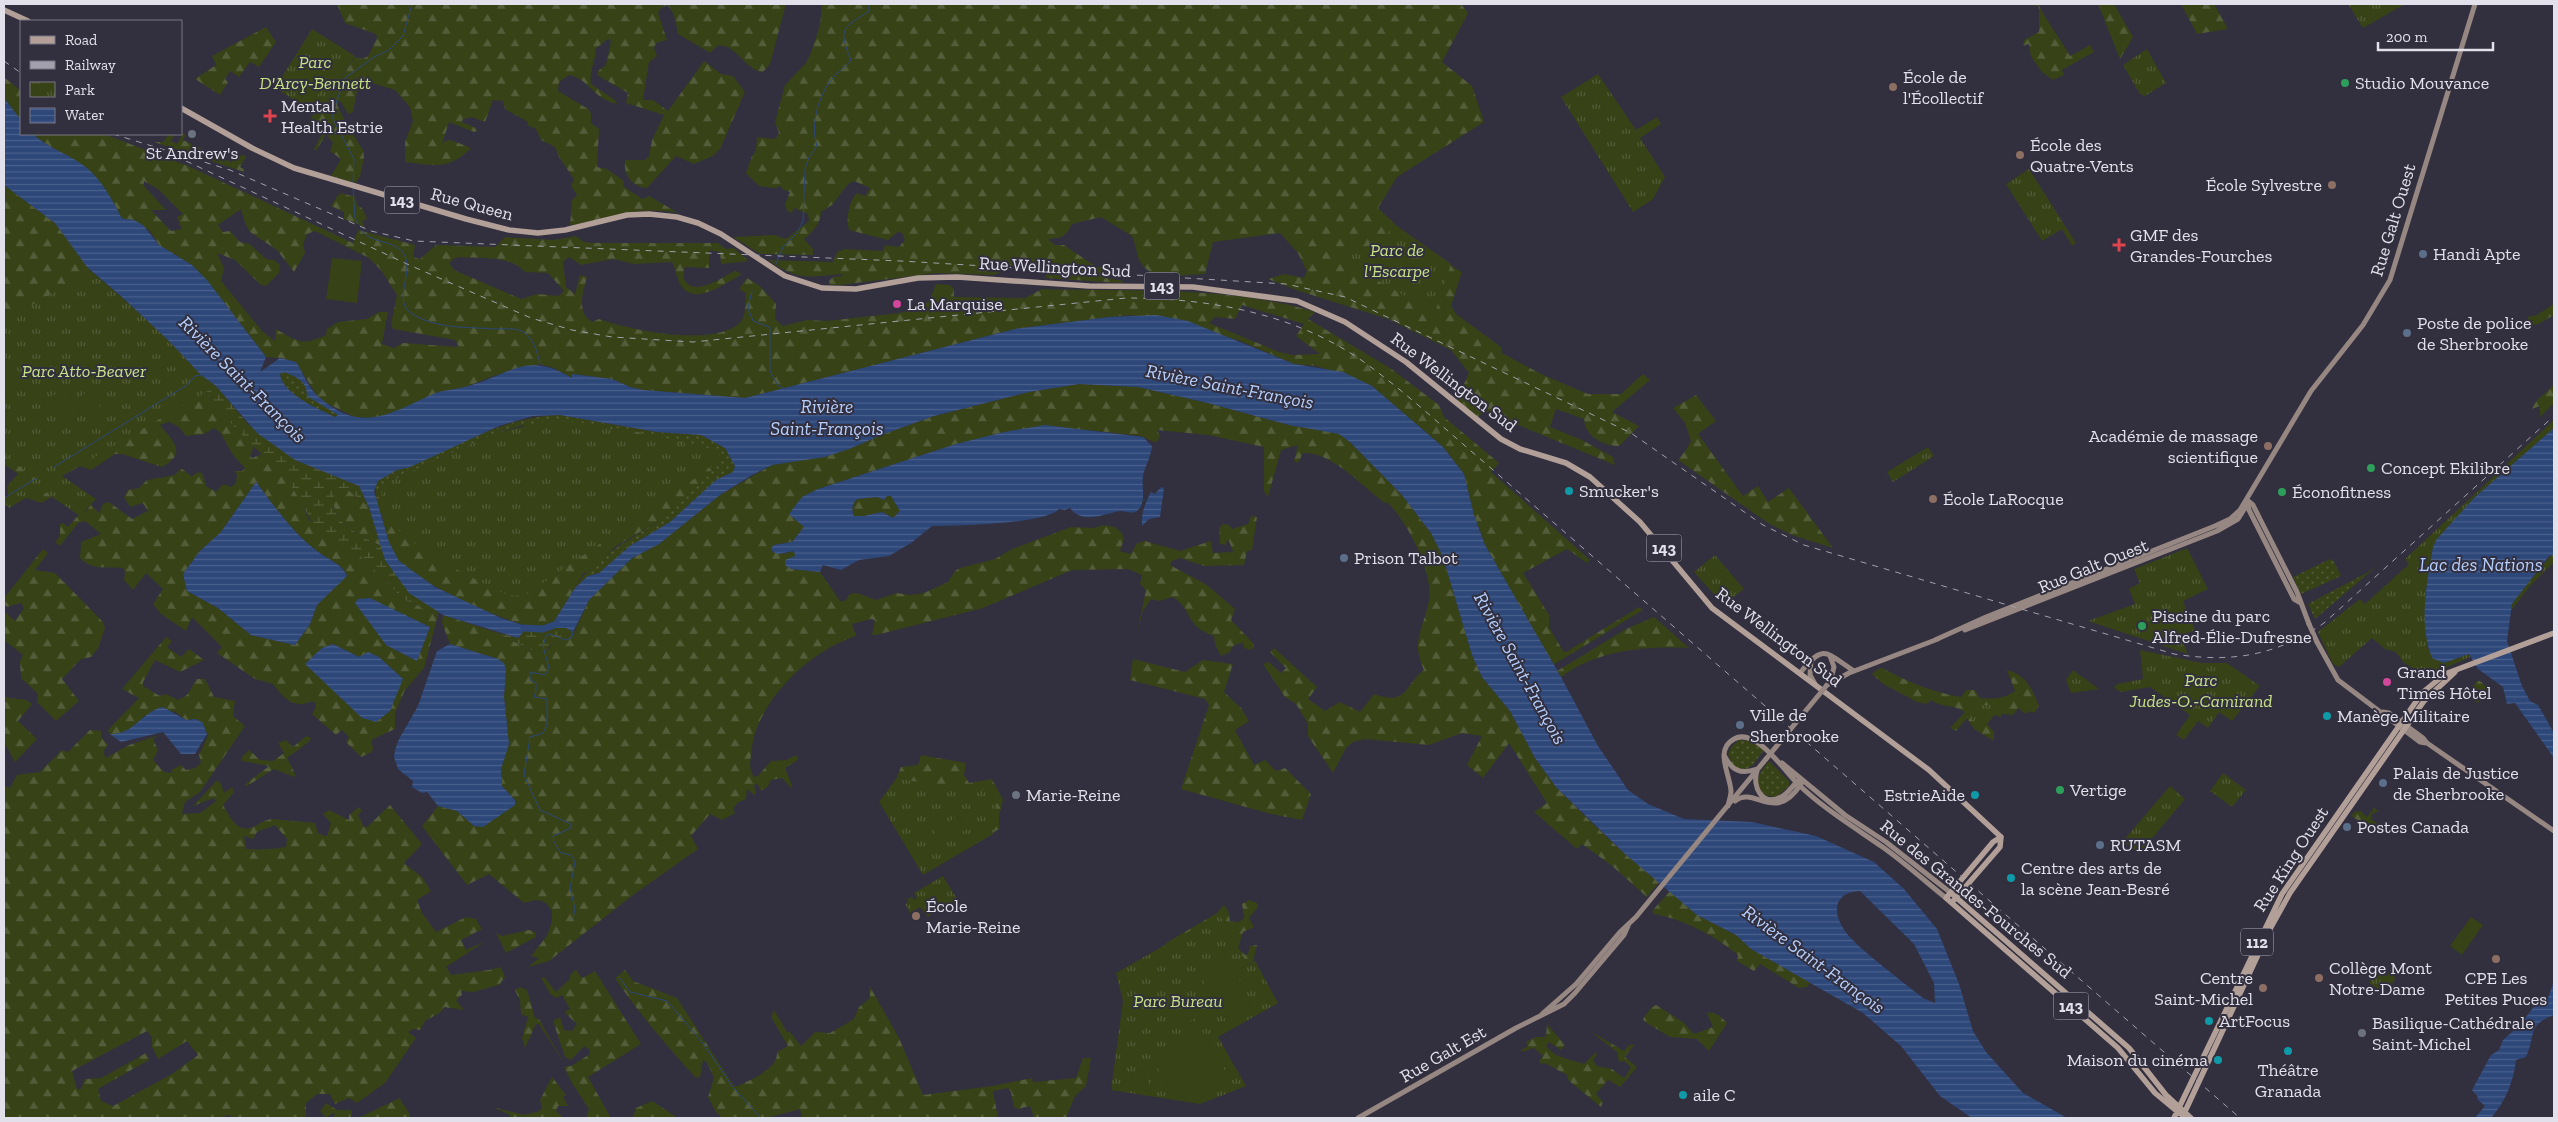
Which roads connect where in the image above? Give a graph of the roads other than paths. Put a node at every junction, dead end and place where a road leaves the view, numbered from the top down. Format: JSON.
{"nodes":[{"id":1,"x":2475,"y":4,"type":"edge"},
{"id":2,"x":4,"y":10,"type":"edge"},
{"id":3,"x":26,"y":20,"type":"edge"},
{"id":4,"x":182,"y":109,"type":"edge"},
{"id":5,"x":684,"y":219,"type":"joint"},
{"id":6,"x":2247,"y":500,"type":"junction"},
{"id":7,"x":2554,"y":633,"type":"edge"},
{"id":8,"x":1830,"y":655,"type":"junction"},
{"id":9,"x":1812,"y":657,"type":"junction"},
{"id":10,"x":1854,"y":671,"type":"junction"},
{"id":11,"x":1800,"y":673,"type":"junction"},
{"id":12,"x":1815,"y":684,"type":"junction"},
{"id":13,"x":1829,"y":684,"type":"junction"},
{"id":14,"x":2402,"y":726,"type":"junction"},
{"id":15,"x":1768,"y":751,"type":"junction"},
{"id":16,"x":1724,"y":755,"type":"junction"},
{"id":17,"x":1758,"y":769,"type":"junction"},
{"id":18,"x":1802,"y":779,"type":"junction"},
{"id":19,"x":1799,"y":784,"type":"junction"},
{"id":20,"x":1728,"y":806,"type":"junction"},
{"id":21,"x":2554,"y":830,"type":"edge"},
{"id":22,"x":1660,"y":890,"type":"joint"},
{"id":23,"x":1951,"y":898,"type":"junction"},
{"id":24,"x":2269,"y":925,"type":"junction"},
{"id":25,"x":2177,"y":1113,"type":"edge"},
{"id":26,"x":2183,"y":1116,"type":"edge"},
{"id":27,"x":1358,"y":1118,"type":"edge"},
{"id":28,"x":2191,"y":1118,"type":"edge"}],
"edges":[{"from":1,"to":6,"type":"main road","name":"Rue Galt Ouest"},
{"from":2,"to":3,"type":"main road"},
{"from":4,"to":5,"type":"main road","name":"Rue Queen","number":"143"},
{"from":5,"to":11,"type":"main road","name":"Rue Wellington Sud","number":"143"},
{"from":6,"to":10,"type":"main road","name":"Rue Galt Ouest"},
{"from":6,"to":14,"type":"main road","bridge":true},
{"from":7,"to":14,"type":"main road","name":"Rue King Ouest","number":"112"},
{"from":8,"to":9,"type":"main road"},
{"from":8,"to":10,"type":"main road"},
{"from":8,"to":13,"type":"main road"},
{"from":9,"to":11,"type":"main road"},
{"from":9,"to":12,"type":"main road"},
{"from":10,"to":13,"type":"main road","name":"Rue Galt Ouest"},
{"from":11,"to":12,"type":"main road","name":"Rue Wellington Sud","number":"143"},
{"from":12,"to":23,"type":"main road","name":"Rue Wellington Sud","number":"143"},
{"from":13,"to":17,"type":"main road","name":"Rue Galt Ouest","bridge":true},
{"from":14,"to":21,"type":"main road"},
{"from":14,"to":24,"type":"main road","name":"Rue King Ouest","number":"112"},
{"from":15,"to":16,"type":"main road","name":"Rue des Grandes-Fourches Sud"},
{"from":15,"to":18,"type":"main road","name":"Rue des Grandes-Fourches Sud"},
{"from":15,"to":19,"type":"main road","name":"Rue des Grandes-Fourches Sud"},
{"from":16,"to":17,"type":"main road"},
{"from":16,"to":20,"type":"main road"},
{"from":17,"to":19,"type":"main road"},
{"from":17,"to":20,"type":"main road","name":"Rue Galt Ouest"},
{"from":18,"to":19,"type":"main road"},
{"from":18,"to":23,"type":"main road","name":"Rue des Grandes-Fourches Sud"},
{"from":19,"to":20,"type":"main road"},
{"from":19,"to":23,"type":"main road","name":"Rue des Grandes-Fourches Sud"},
{"from":20,"to":22,"type":"main road","name":"Rue Galt Ouest"},
{"from":22,"to":27,"type":"main road","name":"Rue Galt Est"},
{"from":23,"to":25,"type":"main road","name":"Rue des Grandes-Fourches Sud","number":"143"},
{"from":23,"to":25,"type":"main road","name":"Rue des Grandes-Fourches Sud","number":"143"},
{"from":24,"to":25,"type":"main road","name":"Rue King Ouest","number":"112"},
{"from":24,"to":26,"type":"main road","name":"Rue King Ouest","number":"112"},
{"from":25,"to":26,"type":"main road","name":"Rue des Grandes-Fourches Sud","number":"143"},
{"from":26,"to":28,"type":"main road","number":"143"}]}
